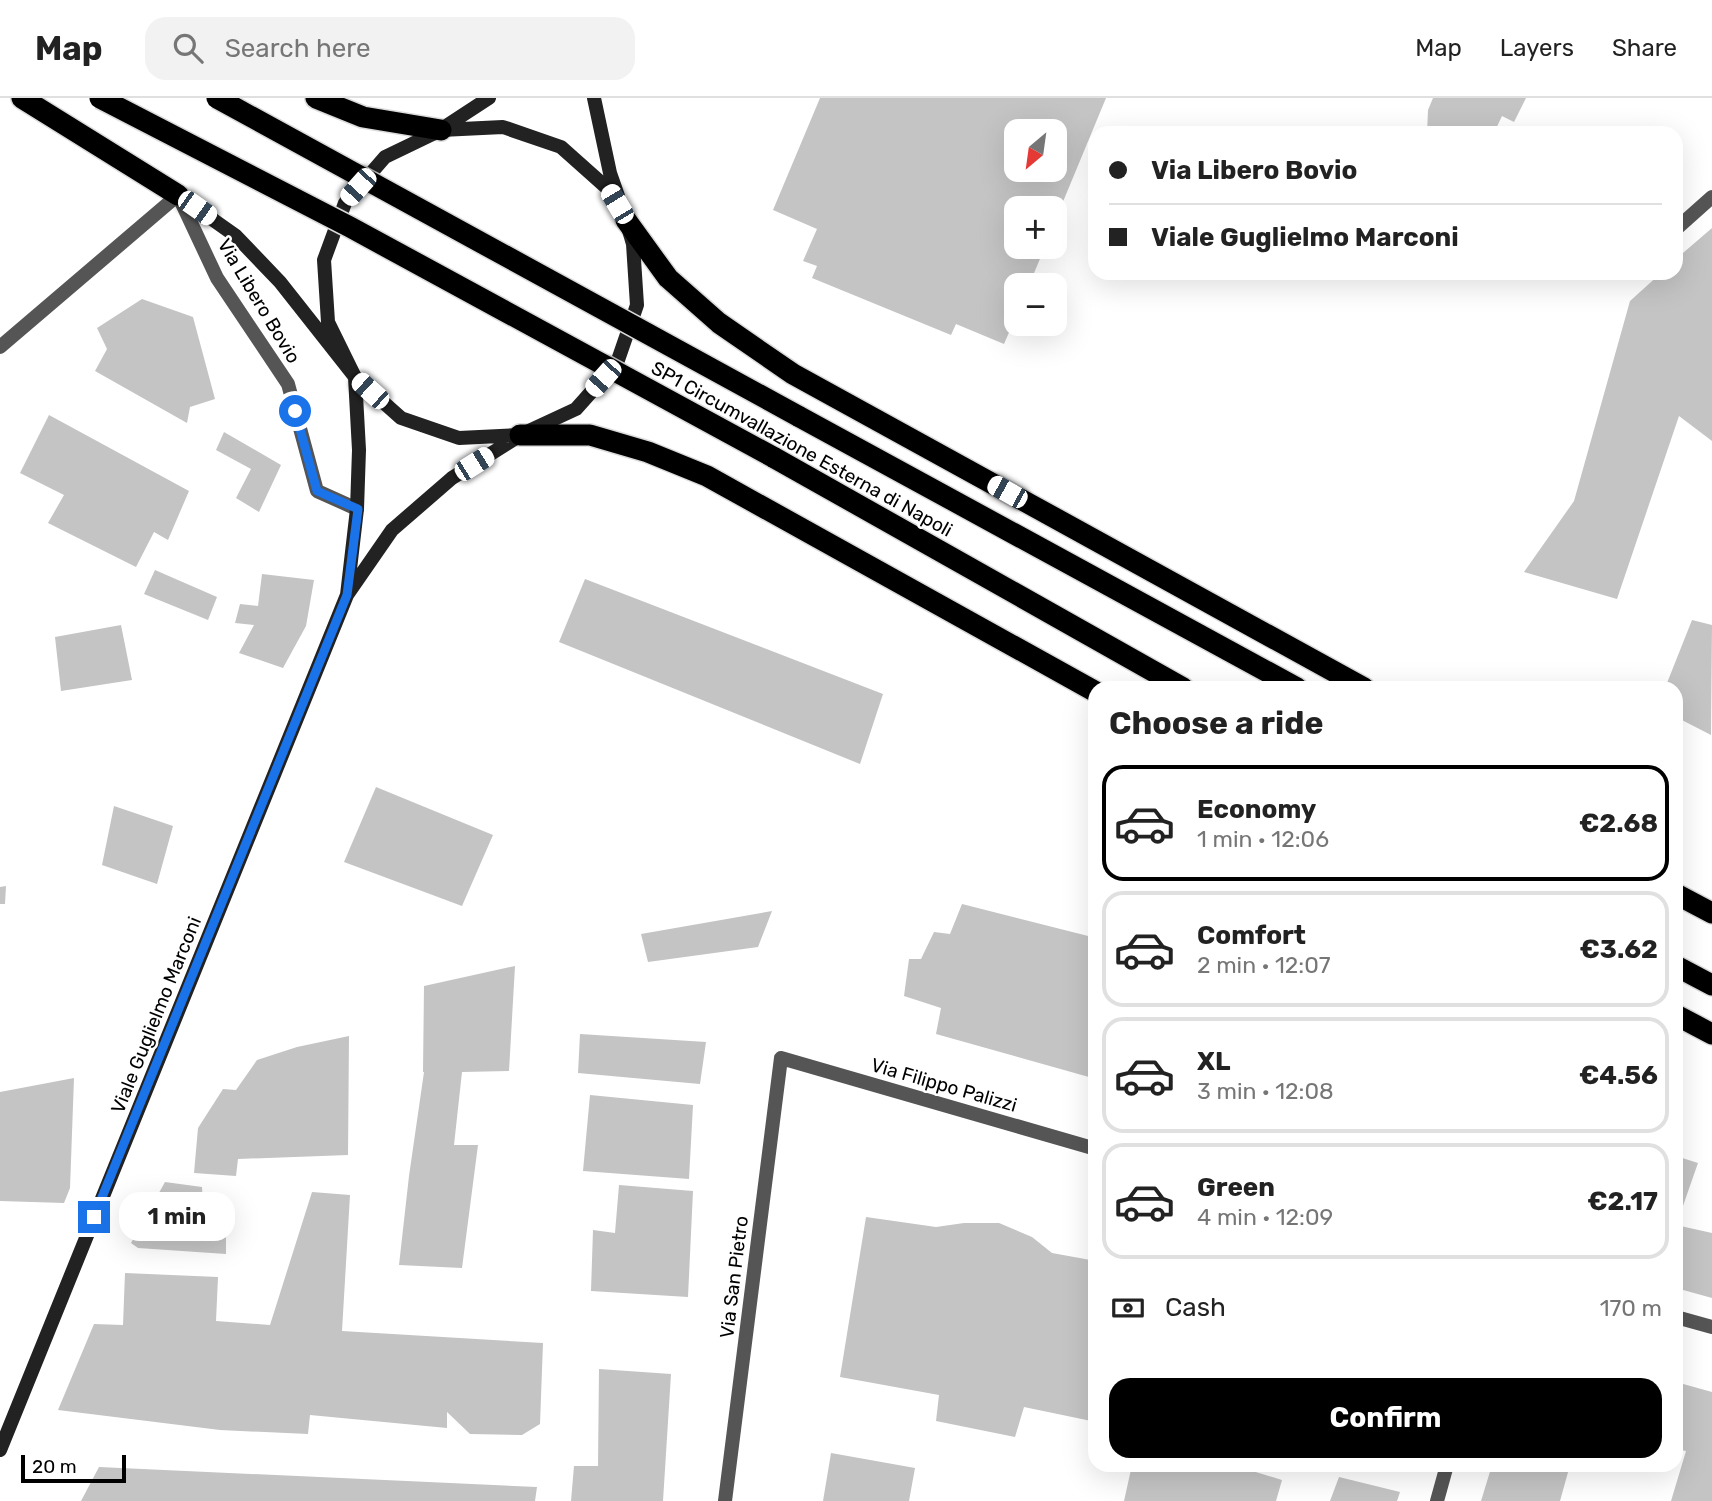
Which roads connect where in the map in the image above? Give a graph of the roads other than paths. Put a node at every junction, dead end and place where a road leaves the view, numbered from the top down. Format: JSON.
{"nodes":[{"id":1,"x":22,"y":98,"type":"edge"},
{"id":2,"x":100,"y":98,"type":"edge"},
{"id":3,"x":217,"y":98,"type":"edge"},
{"id":4,"x":316,"y":98,"type":"edge"},
{"id":5,"x":489,"y":98,"type":"edge"},
{"id":6,"x":594,"y":98,"type":"edge"},
{"id":7,"x":441,"y":130,"type":"junction"},
{"id":8,"x":178,"y":195,"type":"junction"},
{"id":9,"x":1712,"y":197,"type":"edge"},
{"id":10,"x":626,"y":220,"type":"junction"},
{"id":11,"x":1683,"y":223,"type":"edge"},
{"id":12,"x":0,"y":347,"type":"edge"},
{"id":13,"x":355,"y":377,"type":"junction"},
{"id":14,"x":520,"y":435,"type":"junction"},
{"id":15,"x":358,"y":509,"type":"junction"},
{"id":16,"x":347,"y":595,"type":"junction"},
{"id":17,"x":1171,"y":681,"type":"edge"},
{"id":18,"x":1284,"y":681,"type":"edge"},
{"id":19,"x":1351,"y":681,"type":"edge"},
{"id":20,"x":1088,"y":688,"type":"edge"},
{"id":21,"x":1683,"y":898,"type":"edge"},
{"id":22,"x":1712,"y":913,"type":"edge"},
{"id":23,"x":1683,"y":970,"type":"edge"},
{"id":24,"x":1712,"y":985,"type":"edge"},
{"id":25,"x":1683,"y":1019,"type":"edge"},
{"id":26,"x":1712,"y":1034,"type":"edge"},
{"id":27,"x":781,"y":1058,"type":"joint"},
{"id":28,"x":1088,"y":1147,"type":"edge"},
{"id":29,"x":1683,"y":1319,"type":"edge"},
{"id":30,"x":1712,"y":1327,"type":"edge"},
{"id":31,"x":0,"y":1450,"type":"edge"},
{"id":32,"x":1445,"y":1472,"type":"edge"},
{"id":33,"x":725,"y":1501,"type":"edge"},
{"id":34,"x":1437,"y":1501,"type":"edge"}],
"edges":[{"from":1,"to":8,"type":"highway"},
{"from":2,"to":17,"type":"highway","name":"SP1 Circumvallazione Esterna di Napoli","bridge":true},
{"from":3,"to":18,"type":"highway","name":"SP1 Circumvallazione Esterna di Napoli","bridge":true},
{"from":4,"to":7,"type":"highway"},
{"from":5,"to":7,"type":"street"},
{"from":6,"to":10,"type":"street"},
{"from":7,"to":10,"type":"street"},
{"from":7,"to":13,"type":"street"},
{"from":8,"to":12,"type":"street"},
{"from":8,"to":13,"type":"street"},
{"from":8,"to":15,"type":"street","name":"Via Libero Bovio"},
{"from":9,"to":11,"type":"street"},
{"from":10,"to":14,"type":"street"},
{"from":10,"to":19,"type":"highway"},
{"from":13,"to":14,"type":"street"},
{"from":13,"to":15,"type":"street","name":"Viale Guglielmo Marconi"},
{"from":14,"to":16,"type":"street","name":"Viale Guglielmo Marconi"},
{"from":14,"to":20,"type":"highway"},
{"from":15,"to":16,"type":"street","name":"Viale Guglielmo Marconi"},
{"from":16,"to":31,"type":"street","name":"Viale Guglielmo Marconi"},
{"from":21,"to":22,"type":"highway"},
{"from":23,"to":24,"type":"highway"},
{"from":25,"to":26,"type":"highway"},
{"from":27,"to":28,"type":"street","name":"Via Filippo Palizzi"},
{"from":27,"to":33,"type":"street","name":"Via San Pietro"},
{"from":29,"to":30,"type":"street"},
{"from":32,"to":34,"type":"street"}]}
